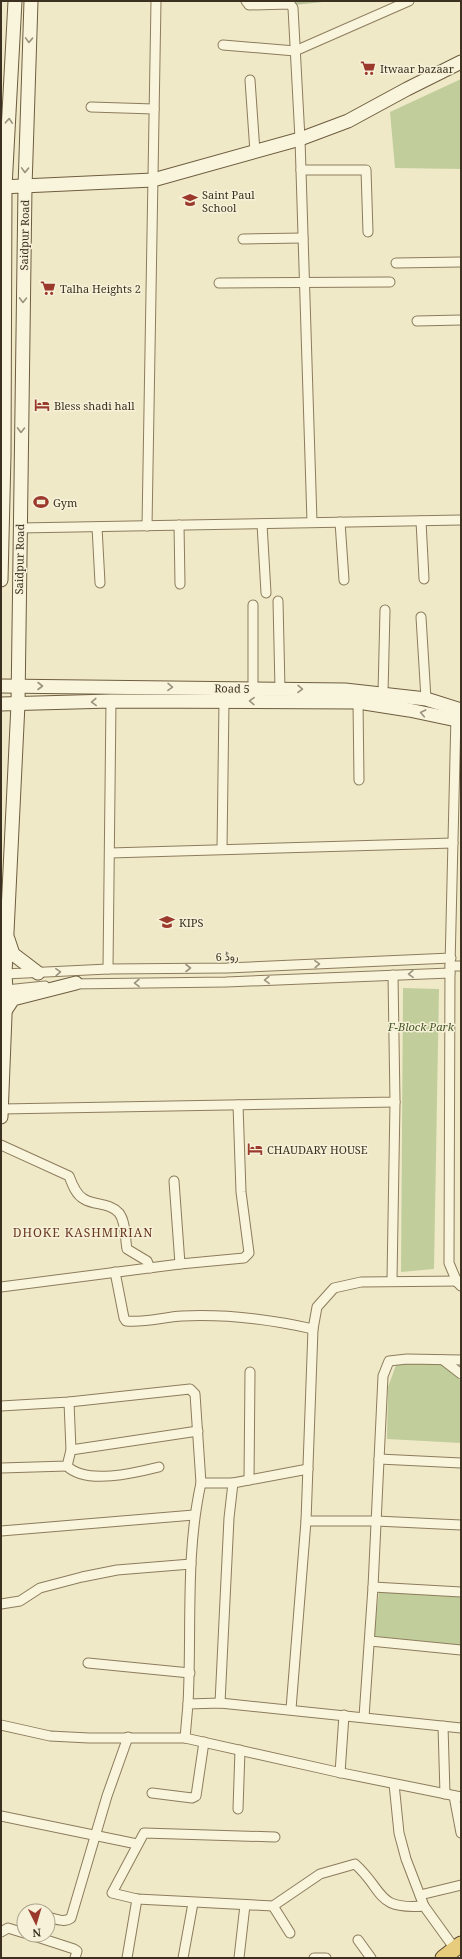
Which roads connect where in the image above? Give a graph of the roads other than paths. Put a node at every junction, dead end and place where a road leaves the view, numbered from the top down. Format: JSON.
{"nodes":[{"id":1,"x":15,"y":1,"type":"edge"},
{"id":2,"x":31,"y":1,"type":"edge"},
{"id":3,"x":156,"y":1,"type":"edge"},
{"id":4,"x":246,"y":1,"type":"edge"},
{"id":5,"x":409,"y":1,"type":"edge"},
{"id":6,"x":223,"y":45,"type":"dead end"},
{"id":7,"x":295,"y":51,"type":"junction"},
{"id":8,"x":461,"y":62,"type":"edge"},
{"id":9,"x":250,"y":80,"type":"dead end"},
{"id":10,"x":91,"y":107,"type":"dead end"},
{"id":11,"x":154,"y":109,"type":"junction"},
{"id":12,"x":300,"y":139,"type":"junction"},
{"id":13,"x":255,"y":152,"type":"junction"},
{"id":14,"x":301,"y":170,"type":"junction"},
{"id":15,"x":153,"y":180,"type":"junction"},
{"id":16,"x":3,"y":187,"type":"edge"},
{"id":17,"x":25,"y":187,"type":"junction"},
{"id":18,"x":368,"y":232,"type":"dead end"},
{"id":19,"x":303,"y":238,"type":"junction"},
{"id":20,"x":243,"y":239,"type":"dead end"},
{"id":21,"x":396,"y":262,"type":"dead end"},
{"id":22,"x":461,"y":262,"type":"edge"},
{"id":23,"x":305,"y":282,"type":"junction"},
{"id":24,"x":390,"y":282,"type":"dead end"},
{"id":25,"x":219,"y":283,"type":"dead end"},
{"id":26,"x":461,"y":320,"type":"edge"},
{"id":27,"x":417,"y":321,"type":"dead end"},
{"id":28,"x":2,"y":324,"type":"edge"},
{"id":29,"x":2,"y":415,"type":"edge"},
{"id":30,"x":2,"y":454,"type":"edge"},
{"id":31,"x":461,"y":520,"type":"edge"},
{"id":32,"x":421,"y":521,"type":"junction"},
{"id":33,"x":312,"y":522,"type":"junction"},
{"id":34,"x":340,"y":522,"type":"junction"},
{"id":35,"x":262,"y":524,"type":"junction"},
{"id":36,"x":179,"y":525,"type":"junction"},
{"id":37,"x":147,"y":526,"type":"junction"},
{"id":38,"x":97,"y":527,"type":"junction"},
{"id":39,"x":20,"y":528,"type":"junction"},
{"id":40,"x":424,"y":579,"type":"dead end"},
{"id":41,"x":1,"y":580,"type":"edge"},
{"id":42,"x":344,"y":580,"type":"dead end"},
{"id":43,"x":100,"y":583,"type":"dead end"},
{"id":44,"x":180,"y":584,"type":"dead end"},
{"id":45,"x":266,"y":593,"type":"dead end"},
{"id":46,"x":278,"y":601,"type":"dead end"},
{"id":47,"x":253,"y":605,"type":"dead end"},
{"id":48,"x":385,"y":610,"type":"dead end"},
{"id":49,"x":421,"y":617,"type":"dead end"},
{"id":50,"x":1,"y":686,"type":"edge"},
{"id":51,"x":17,"y":686,"type":"junction"},
{"id":52,"x":253,"y":688,"type":"junction"},
{"id":53,"x":280,"y":689,"type":"junction"},
{"id":54,"x":383,"y":693,"type":"junction"},
{"id":55,"x":426,"y":699,"type":"junction"},
{"id":56,"x":111,"y":701,"type":"junction"},
{"id":57,"x":224,"y":701,"type":"junction"},
{"id":58,"x":358,"y":702,"type":"junction"},
{"id":59,"x":1,"y":704,"type":"edge"},
{"id":60,"x":18,"y":704,"type":"junction"},
{"id":61,"x":458,"y":715,"type":"edge"},
{"id":62,"x":359,"y":780,"type":"dead end"},
{"id":63,"x":453,"y":843,"type":"junction"},
{"id":64,"x":222,"y":849,"type":"junction"},
{"id":65,"x":110,"y":852,"type":"junction"},
{"id":66,"x":457,"y":854,"type":"edge"},
{"id":67,"x":6,"y":936,"type":"junction"},
{"id":68,"x":366,"y":962,"type":"junction"},
{"id":69,"x":450,"y":966,"type":"junction"},
{"id":70,"x":461,"y":966,"type":"edge"},
{"id":71,"x":227,"y":968,"type":"junction"},
{"id":72,"x":108,"y":969,"type":"junction"},
{"id":73,"x":38,"y":972,"type":"junction"},
{"id":74,"x":3,"y":975,"type":"edge"},
{"id":75,"x":393,"y":975,"type":"junction"},
{"id":76,"x":365,"y":976,"type":"junction"},
{"id":77,"x":226,"y":982,"type":"junction"},
{"id":78,"x":76,"y":984,"type":"junction"},
{"id":79,"x":3,"y":990,"type":"edge"},
{"id":80,"x":5,"y":1010,"type":"junction"},
{"id":81,"x":395,"y":1102,"type":"junction"},
{"id":82,"x":238,"y":1105,"type":"junction"},
{"id":83,"x":2,"y":1111,"type":"edge"},
{"id":84,"x":1,"y":1145,"type":"edge"},
{"id":85,"x":174,"y":1181,"type":"dead end"},
{"id":86,"x":180,"y":1264,"type":"junction"},
{"id":87,"x":150,"y":1268,"type":"junction"},
{"id":88,"x":115,"y":1272,"type":"junction"},
{"id":89,"x":392,"y":1280,"type":"junction"},
{"id":90,"x":460,"y":1283,"type":"edge"},
{"id":91,"x":1,"y":1286,"type":"edge"},
{"id":92,"x":313,"y":1329,"type":"junction"},
{"id":93,"x":443,"y":1360,"type":"junction"},
{"id":94,"x":461,"y":1360,"type":"edge"},
{"id":95,"x":250,"y":1372,"type":"dead end"},
{"id":96,"x":461,"y":1374,"type":"edge"},
{"id":97,"x":68,"y":1402,"type":"junction"},
{"id":98,"x":1,"y":1406,"type":"edge"},
{"id":99,"x":198,"y":1431,"type":"junction"},
{"id":100,"x":71,"y":1450,"type":"junction"},
{"id":101,"x":379,"y":1459,"type":"junction"},
{"id":102,"x":461,"y":1463,"type":"edge"},
{"id":103,"x":67,"y":1466,"type":"junction"},
{"id":104,"x":159,"y":1467,"type":"dead end"},
{"id":105,"x":1,"y":1468,"type":"edge"},
{"id":106,"x":308,"y":1469,"type":"junction"},
{"id":107,"x":249,"y":1480,"type":"junction"},
{"id":108,"x":201,"y":1483,"type":"junction"},
{"id":109,"x":233,"y":1483,"type":"junction"},
{"id":110,"x":194,"y":1515,"type":"junction"},
{"id":111,"x":376,"y":1521,"type":"junction"},
{"id":112,"x":306,"y":1522,"type":"junction"},
{"id":113,"x":461,"y":1525,"type":"edge"},
{"id":114,"x":1,"y":1531,"type":"edge"},
{"id":115,"x":191,"y":1564,"type":"junction"},
{"id":116,"x":373,"y":1587,"type":"junction"},
{"id":117,"x":461,"y":1592,"type":"edge"},
{"id":118,"x":1,"y":1604,"type":"edge"},
{"id":119,"x":370,"y":1641,"type":"junction"},
{"id":120,"x":461,"y":1650,"type":"edge"},
{"id":121,"x":88,"y":1663,"type":"dead end"},
{"id":122,"x":190,"y":1672,"type":"junction"},
{"id":123,"x":220,"y":1703,"type":"junction"},
{"id":124,"x":188,"y":1704,"type":"junction"},
{"id":125,"x":291,"y":1709,"type":"junction"},
{"id":126,"x":344,"y":1715,"type":"junction"},
{"id":127,"x":364,"y":1717,"type":"junction"},
{"id":128,"x":1,"y":1725,"type":"edge"},
{"id":129,"x":443,"y":1726,"type":"junction"},
{"id":130,"x":461,"y":1728,"type":"edge"},
{"id":131,"x":128,"y":1737,"type":"junction"},
{"id":132,"x":185,"y":1738,"type":"junction"},
{"id":133,"x":204,"y":1742,"type":"junction"},
{"id":134,"x":240,"y":1750,"type":"junction"},
{"id":135,"x":340,"y":1773,"type":"junction"},
{"id":136,"x":394,"y":1784,"type":"junction"},
{"id":137,"x":152,"y":1793,"type":"dead end"},
{"id":138,"x":453,"y":1796,"type":"edge"},
{"id":139,"x":238,"y":1809,"type":"dead end"},
{"id":140,"x":1,"y":1816,"type":"edge"},
{"id":141,"x":461,"y":1833,"type":"edge"},
{"id":142,"x":95,"y":1835,"type":"junction"},
{"id":143,"x":275,"y":1837,"type":"dead end"},
{"id":144,"x":137,"y":1844,"type":"junction"},
{"id":145,"x":461,"y":1885,"type":"edge"},
{"id":146,"x":420,"y":1895,"type":"junction"},
{"id":147,"x":137,"y":1899,"type":"junction"},
{"id":148,"x":193,"y":1903,"type":"junction"},
{"id":149,"x":245,"y":1905,"type":"junction"},
{"id":150,"x":273,"y":1906,"type":"junction"},
{"id":151,"x":424,"y":1906,"type":"junction"},
{"id":152,"x":56,"y":1919,"type":"edge"},
{"id":153,"x":16,"y":1930,"type":"edge"},
{"id":154,"x":1,"y":1932,"type":"edge"},
{"id":155,"x":290,"y":1933,"type":"dead end"},
{"id":156,"x":358,"y":1940,"type":"dead end"},
{"id":157,"x":56,"y":1943,"type":"edge"},
{"id":158,"x":453,"y":1950,"type":"edge"},
{"id":159,"x":75,"y":1958,"type":"edge"},
{"id":160,"x":127,"y":1958,"type":"edge"},
{"id":161,"x":184,"y":1958,"type":"edge"},
{"id":162,"x":239,"y":1958,"type":"edge"},
{"id":163,"x":314,"y":1958,"type":"edge"},
{"id":164,"x":326,"y":1958,"type":"edge"},
{"id":165,"x":372,"y":1958,"type":"edge"}],
"edges":[{"from":16,"to":1,"type":"main road","name":"Saidpur Road","one_way":true},
{"from":2,"to":17,"type":"main road","name":"Saidpur Road","one_way":true},
{"from":3,"to":11,"type":"street"},
{"from":4,"to":7,"type":"street"},
{"from":5,"to":7,"type":"street"},
{"from":6,"to":7,"type":"street"},
{"from":7,"to":12,"type":"street"},
{"from":8,"to":12,"type":"main road"},
{"from":9,"to":13,"type":"street"},
{"from":10,"to":11,"type":"street"},
{"from":11,"to":15,"type":"street"},
{"from":12,"to":13,"type":"main road"},
{"from":12,"to":14,"type":"street"},
{"from":13,"to":15,"type":"main road"},
{"from":14,"to":18,"type":"street"},
{"from":14,"to":19,"type":"street"},
{"from":15,"to":17,"type":"main road"},
{"from":15,"to":37,"type":"street"},
{"from":16,"to":17,"type":"main road"},
{"from":16,"to":28,"type":"main road","name":"Saidpur Road"},
{"from":17,"to":39,"type":"main road","name":"Saidpur Road","one_way":true},
{"from":19,"to":20,"type":"street"},
{"from":19,"to":23,"type":"street"},
{"from":21,"to":22,"type":"street"},
{"from":23,"to":24,"type":"street"},
{"from":23,"to":25,"type":"street"},
{"from":23,"to":33,"type":"street"},
{"from":26,"to":27,"type":"street"},
{"from":28,"to":29,"type":"main road","name":"Saidpur Road"},
{"from":29,"to":30,"type":"main road","name":"Saidpur Road"},
{"from":30,"to":41,"type":"main road","name":"Saidpur Road"},
{"from":31,"to":32,"type":"street"},
{"from":32,"to":34,"type":"street"},
{"from":32,"to":40,"type":"street"},
{"from":33,"to":34,"type":"street"},
{"from":33,"to":35,"type":"street"},
{"from":34,"to":42,"type":"street"},
{"from":35,"to":36,"type":"street"},
{"from":35,"to":45,"type":"street"},
{"from":36,"to":37,"type":"street"},
{"from":36,"to":44,"type":"street"},
{"from":37,"to":38,"type":"street"},
{"from":38,"to":39,"type":"street"},
{"from":38,"to":43,"type":"street"},
{"from":39,"to":51,"type":"main road","name":"Saidpur Road"},
{"from":46,"to":53,"type":"street"},
{"from":47,"to":52,"type":"street"},
{"from":48,"to":54,"type":"street"},
{"from":49,"to":55,"type":"street"},
{"from":50,"to":51,"type":"main road","name":"Road 5"},
{"from":51,"to":52,"type":"main road","name":"Road 5","one_way":true},
{"from":51,"to":60,"type":"main road","name":"Saidpur Road"},
{"from":52,"to":53,"type":"main road","name":"Road 5"},
{"from":53,"to":54,"type":"main road","name":"Road 5","one_way":true},
{"from":54,"to":55,"type":"main road","name":"Road 5"},
{"from":55,"to":61,"type":"main road","name":"Road 5"},
{"from":56,"to":57,"type":"main road","name":"Road 5"},
{"from":56,"to":60,"type":"main road","name":"Road 5","one_way":true},
{"from":56,"to":65,"type":"street"},
{"from":58,"to":57,"type":"main road","name":"Road 5","one_way":true},
{"from":57,"to":64,"type":"street"},
{"from":61,"to":58,"type":"main road","name":"Road 5","one_way":true},
{"from":58,"to":62,"type":"street"},
{"from":59,"to":60,"type":"main road","name":"Road 5"},
{"from":60,"to":67,"type":"main road","name":"Saidpur Road"},
{"from":61,"to":63,"type":"street"},
{"from":63,"to":64,"type":"street"},
{"from":63,"to":66,"type":"street"},
{"from":64,"to":65,"type":"street"},
{"from":65,"to":72,"type":"street"},
{"from":66,"to":69,"type":"street"},
{"from":67,"to":73,"type":"main road"},
{"from":67,"to":74,"type":"main road","name":"Saidpur Road"},
{"from":68,"to":69,"type":"street","name":"روڈ 6"},
{"from":71,"to":68,"type":"street","name":"روڈ 6","one_way":true},
{"from":68,"to":76,"type":"street"},
{"from":69,"to":70,"type":"street"},
{"from":69,"to":75,"type":"street","one_way":true},
{"from":69,"to":90,"type":"street"},
{"from":72,"to":71,"type":"street","name":"روڈ 6","one_way":true},
{"from":71,"to":77,"type":"street"},
{"from":73,"to":72,"type":"street","name":"روڈ 6","one_way":true},
{"from":73,"to":74,"type":"street","name":"روڈ 6"},
{"from":74,"to":79,"type":"main road","name":"Saidpur Road"},
{"from":75,"to":76,"type":"street"},
{"from":75,"to":81,"type":"street"},
{"from":76,"to":77,"type":"street","one_way":true},
{"from":77,"to":78,"type":"street","one_way":true},
{"from":78,"to":79,"type":"street"},
{"from":78,"to":80,"type":"main road"},
{"from":79,"to":80,"type":"main road","name":"Saidpur Road"},
{"from":80,"to":83,"type":"main road","name":"Saidpur Road"},
{"from":81,"to":82,"type":"street"},
{"from":81,"to":89,"type":"street"},
{"from":82,"to":83,"type":"street"},
{"from":82,"to":86,"type":"street"},
{"from":84,"to":87,"type":"street"},
{"from":85,"to":86,"type":"street"},
{"from":86,"to":87,"type":"street"},
{"from":87,"to":88,"type":"street"},
{"from":88,"to":91,"type":"street"},
{"from":88,"to":92,"type":"street"},
{"from":89,"to":90,"type":"street"},
{"from":89,"to":92,"type":"street"},
{"from":92,"to":106,"type":"street"},
{"from":93,"to":94,"type":"street"},
{"from":93,"to":96,"type":"street"},
{"from":93,"to":101,"type":"street"},
{"from":95,"to":107,"type":"street"},
{"from":97,"to":98,"type":"street"},
{"from":97,"to":99,"type":"street"},
{"from":97,"to":100,"type":"street"},
{"from":99,"to":100,"type":"street"},
{"from":99,"to":108,"type":"street"},
{"from":100,"to":103,"type":"street"},
{"from":101,"to":102,"type":"street"},
{"from":101,"to":111,"type":"street"},
{"from":103,"to":104,"type":"street"},
{"from":103,"to":105,"type":"street"},
{"from":106,"to":107,"type":"street"},
{"from":106,"to":112,"type":"street"},
{"from":107,"to":109,"type":"street"},
{"from":108,"to":109,"type":"street"},
{"from":108,"to":110,"type":"street"},
{"from":109,"to":123,"type":"street"},
{"from":110,"to":114,"type":"street"},
{"from":110,"to":115,"type":"street"},
{"from":111,"to":112,"type":"street"},
{"from":111,"to":113,"type":"street"},
{"from":111,"to":116,"type":"street"},
{"from":112,"to":125,"type":"street"},
{"from":115,"to":118,"type":"street"},
{"from":115,"to":122,"type":"street"},
{"from":116,"to":117,"type":"street"},
{"from":116,"to":119,"type":"street"},
{"from":119,"to":120,"type":"street"},
{"from":119,"to":127,"type":"street"},
{"from":121,"to":122,"type":"street"},
{"from":122,"to":124,"type":"street"},
{"from":123,"to":124,"type":"street"},
{"from":123,"to":125,"type":"street"},
{"from":124,"to":132,"type":"street"},
{"from":125,"to":126,"type":"street"},
{"from":126,"to":127,"type":"street"},
{"from":126,"to":135,"type":"street"},
{"from":127,"to":129,"type":"street"},
{"from":128,"to":131,"type":"street"},
{"from":129,"to":130,"type":"street"},
{"from":129,"to":138,"type":"street"},
{"from":131,"to":132,"type":"street"},
{"from":131,"to":142,"type":"street"},
{"from":132,"to":133,"type":"street"},
{"from":133,"to":134,"type":"street"},
{"from":133,"to":137,"type":"street"},
{"from":134,"to":135,"type":"street"},
{"from":134,"to":139,"type":"street"},
{"from":135,"to":136,"type":"street"},
{"from":136,"to":138,"type":"street"},
{"from":136,"to":146,"type":"street"},
{"from":138,"to":141,"type":"street"},
{"from":140,"to":142,"type":"street"},
{"from":142,"to":144,"type":"street"},
{"from":142,"to":152,"type":"street"},
{"from":143,"to":144,"type":"street"},
{"from":144,"to":147,"type":"street"},
{"from":145,"to":146,"type":"street"},
{"from":146,"to":151,"type":"street"},
{"from":147,"to":148,"type":"street"},
{"from":147,"to":160,"type":"street"},
{"from":148,"to":149,"type":"street"},
{"from":148,"to":161,"type":"street"},
{"from":149,"to":150,"type":"street"},
{"from":149,"to":162,"type":"street"},
{"from":150,"to":151,"type":"street"},
{"from":150,"to":155,"type":"street"},
{"from":151,"to":158,"type":"street"},
{"from":153,"to":154,"type":"street"},
{"from":156,"to":165,"type":"street"},
{"from":157,"to":159,"type":"street"},
{"from":163,"to":164,"type":"street"}]}
